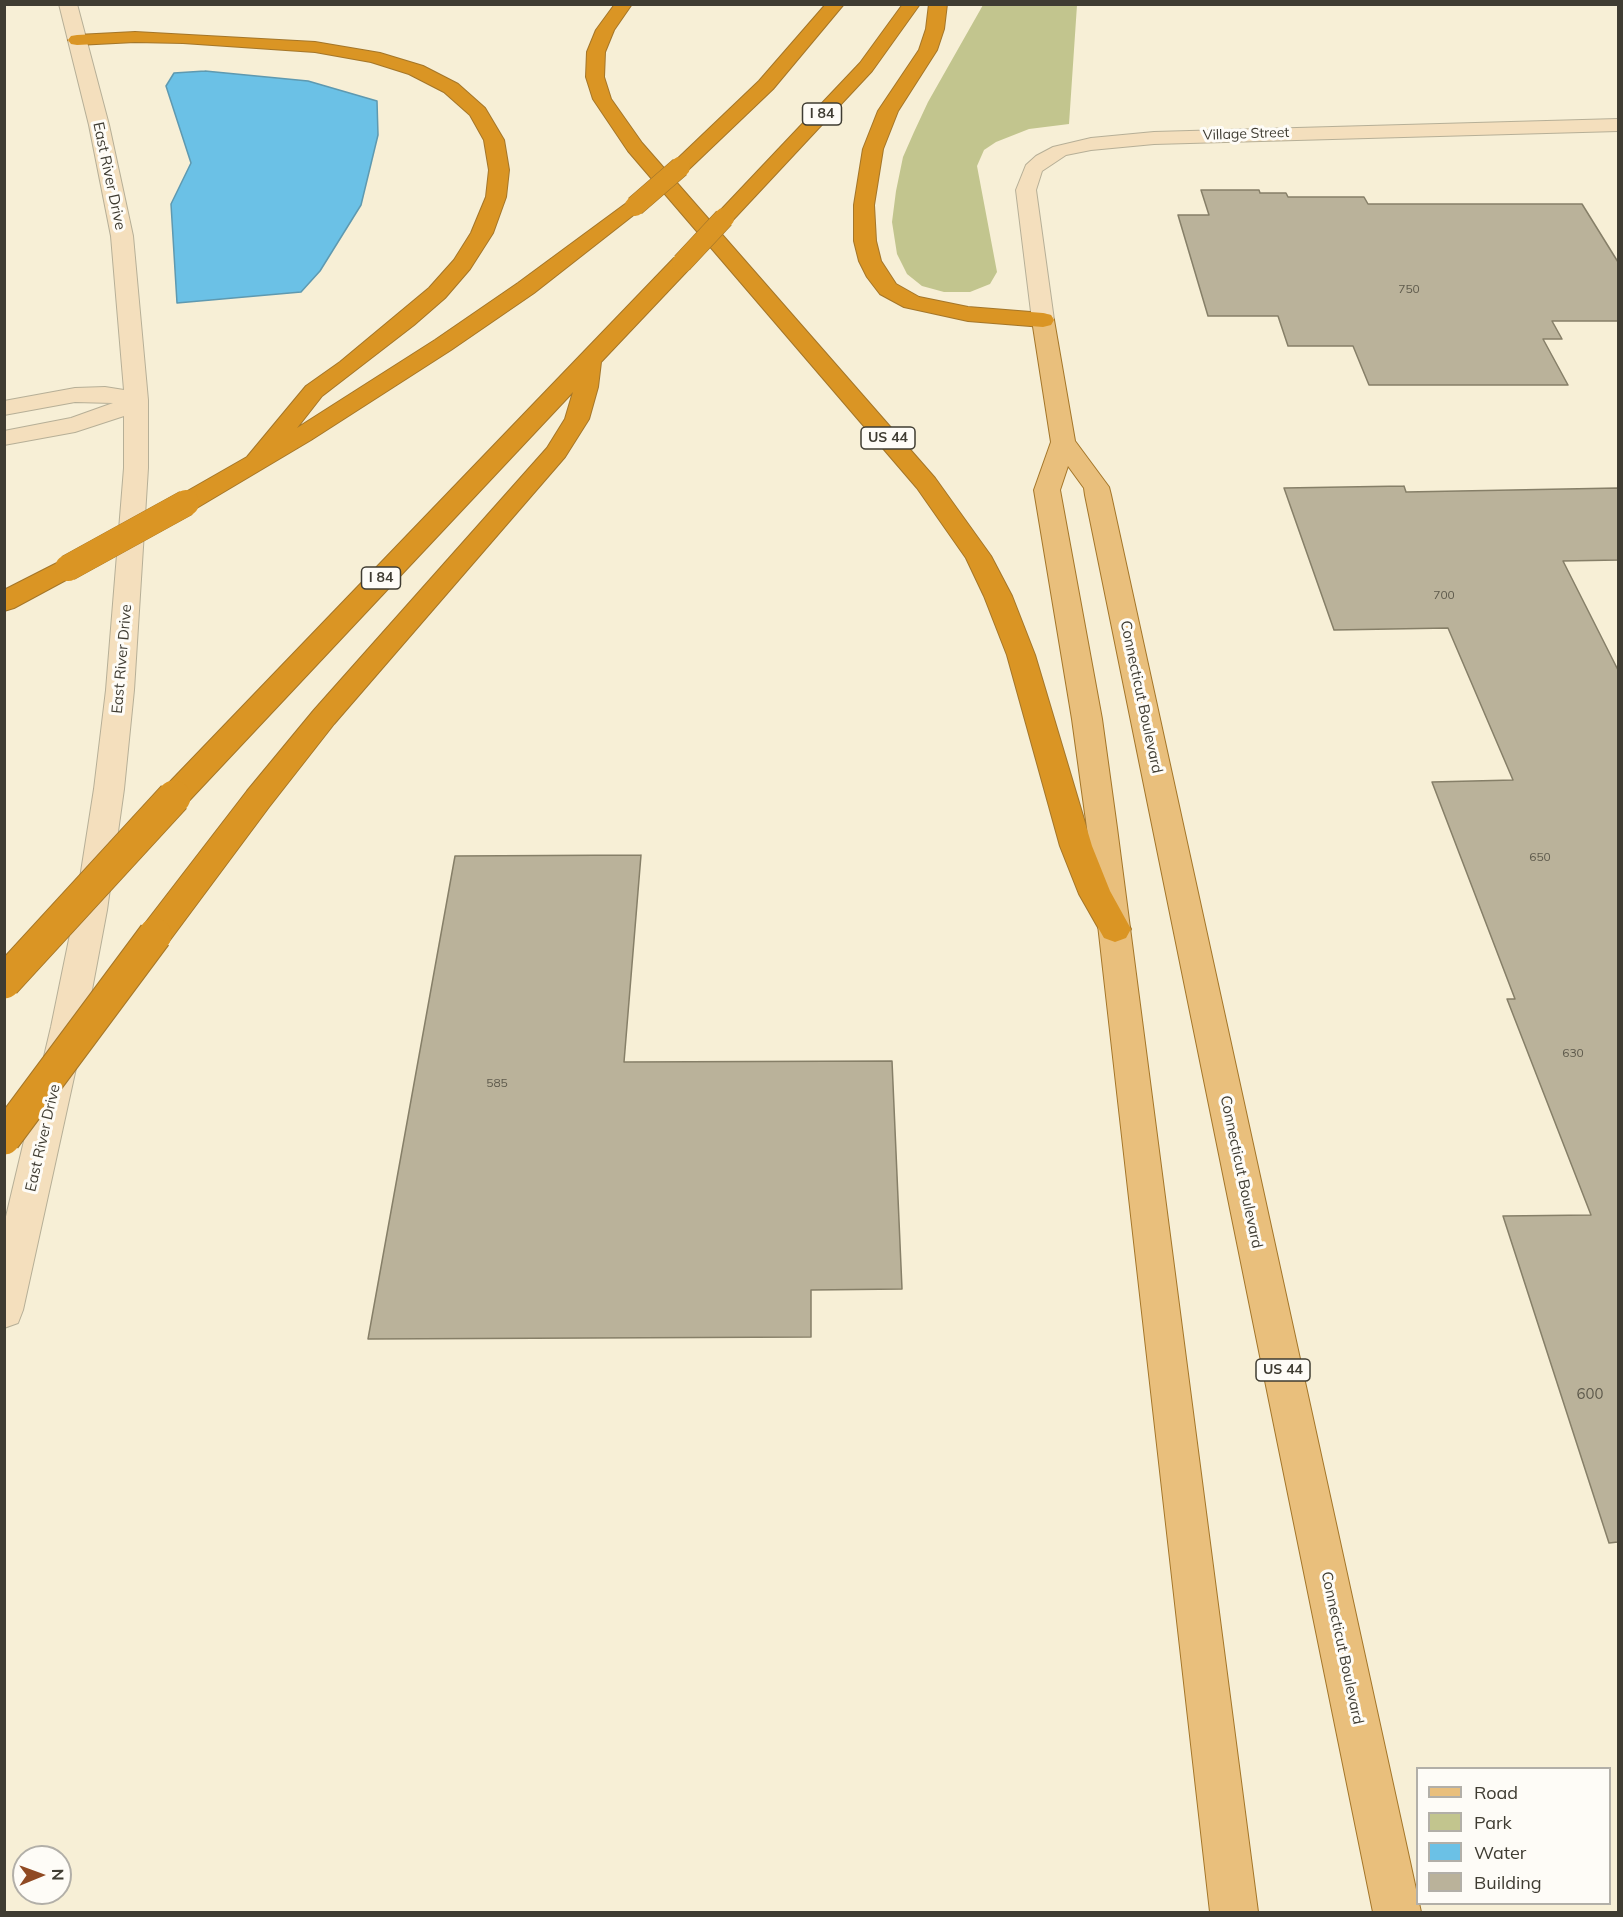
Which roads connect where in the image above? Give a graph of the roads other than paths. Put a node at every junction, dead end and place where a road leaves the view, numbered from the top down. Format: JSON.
{"nodes":[{"id":1,"x":68,"y":4,"type":"edge"},
{"id":2,"x":624,"y":4,"type":"edge"},
{"id":3,"x":836,"y":4,"type":"edge"},
{"id":4,"x":912,"y":4,"type":"edge"},
{"id":5,"x":938,"y":4,"type":"edge"},
{"id":6,"x":77,"y":40,"type":"junction"},
{"id":7,"x":1618,"y":124,"type":"edge"},
{"id":8,"x":1043,"y":320,"type":"junction"},
{"id":9,"x":590,"y":360,"type":"junction"},
{"id":10,"x":136,"y":400,"type":"junction"},
{"id":11,"x":4,"y":408,"type":"edge"},
{"id":12,"x":4,"y":438,"type":"edge"},
{"id":13,"x":1063,"y":442,"type":"junction"},
{"id":14,"x":254,"y":464,"type":"junction"},
{"id":15,"x":4,"y":602,"type":"edge"},
{"id":16,"x":1115,"y":929,"type":"junction"},
{"id":17,"x":4,"y":982,"type":"edge"},
{"id":18,"x":4,"y":1138,"type":"edge"},
{"id":19,"x":4,"y":1310,"type":"edge"},
{"id":20,"x":1234,"y":1912,"type":"edge"},
{"id":21,"x":1397,"y":1912,"type":"edge"}],
"edges":[{"from":1,"to":6,"type":"street","name":"East River Drive"},
{"from":2,"to":16,"type":"highway","number":"US 44"},
{"from":3,"to":14,"type":"highway","bridge":true},
{"from":4,"to":9,"type":"highway","number":"I 84","bridge":true},
{"from":5,"to":8,"type":"highway"},
{"from":6,"to":10,"type":"street","name":"East River Drive"},
{"from":6,"to":14,"type":"highway"},
{"from":7,"to":8,"type":"street","name":"Village Street"},
{"from":8,"to":13,"type":"main road","name":"Connecticut Boulevard","number":"US 44"},
{"from":9,"to":17,"type":"highway","number":"I 84","bridge":true},
{"from":9,"to":18,"type":"highway","bridge":true},
{"from":10,"to":11,"type":"street"},
{"from":10,"to":12,"type":"street"},
{"from":10,"to":19,"type":"street","name":"East River Drive"},
{"from":13,"to":16,"type":"main road","name":"Connecticut Boulevard"},
{"from":13,"to":21,"type":"main road","name":"Connecticut Boulevard","number":"US 44"},
{"from":14,"to":15,"type":"highway","bridge":true},
{"from":16,"to":20,"type":"main road","name":"Connecticut Boulevard","number":"US 44"}]}
